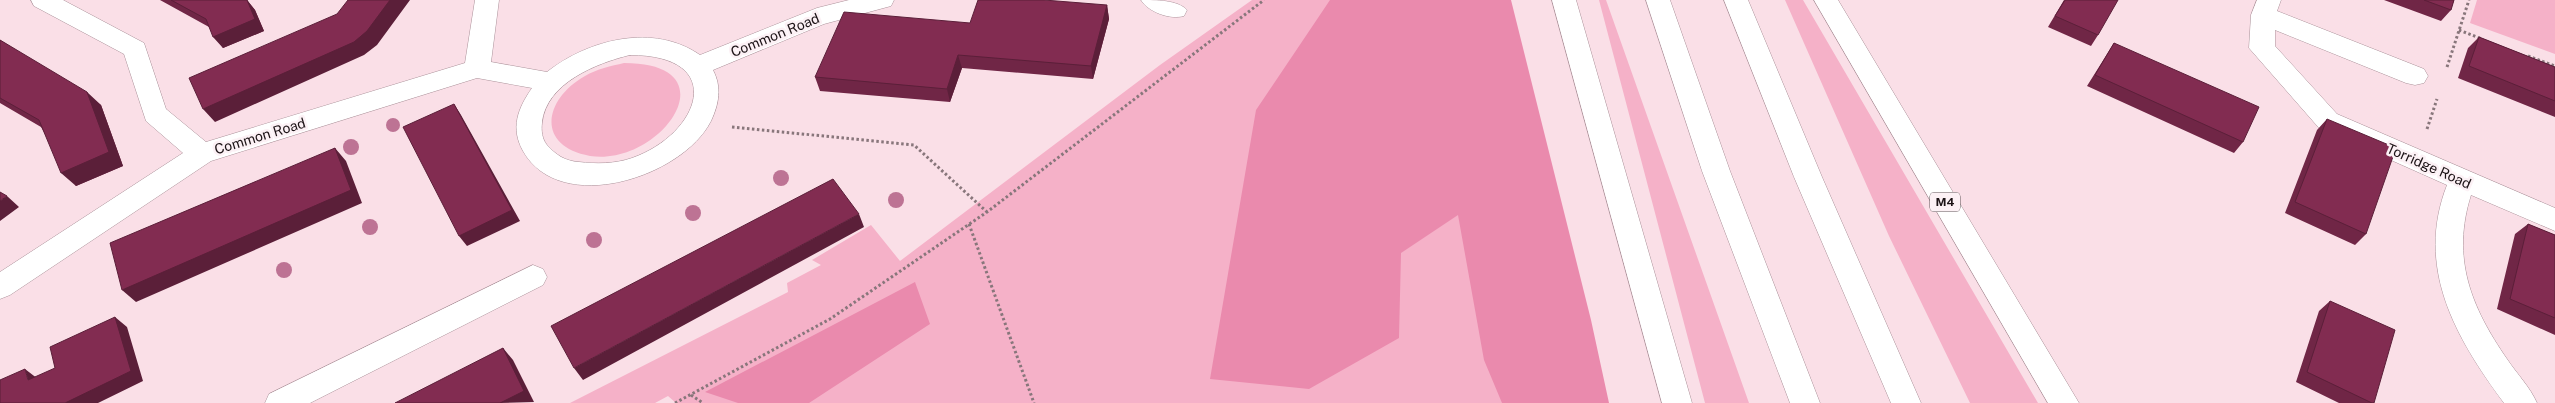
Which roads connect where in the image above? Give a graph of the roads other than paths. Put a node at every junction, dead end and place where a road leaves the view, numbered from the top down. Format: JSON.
{"nodes":[{"id":1,"x":43,"y":0,"type":"edge"},
{"id":2,"x":487,"y":0,"type":"edge"},
{"id":3,"x":882,"y":0,"type":"edge"},
{"id":4,"x":1152,"y":0,"type":"edge"},
{"id":5,"x":1564,"y":0,"type":"edge"},
{"id":6,"x":1658,"y":0,"type":"edge"},
{"id":7,"x":1736,"y":0,"type":"edge"},
{"id":8,"x":1826,"y":0,"type":"edge"},
{"id":9,"x":2266,"y":7,"type":"edge"},
{"id":10,"x":1175,"y":10,"type":"dead end"},
{"id":11,"x":698,"y":66,"type":"junction"},
{"id":12,"x":477,"y":69,"type":"junction"},
{"id":13,"x":2415,"y":76,"type":"dead end"},
{"id":14,"x":551,"y":82,"type":"junction"},
{"id":15,"x":202,"y":154,"type":"junction"},
{"id":16,"x":2462,"y":181,"type":"junction"},
{"id":17,"x":2555,"y":220,"type":"edge"},
{"id":18,"x":533,"y":278,"type":"dead end"},
{"id":19,"x":0,"y":287,"type":"edge"},
{"id":20,"x":280,"y":403,"type":"edge"},
{"id":21,"x":1677,"y":403,"type":"edge"},
{"id":22,"x":1805,"y":403,"type":"edge"},
{"id":23,"x":1906,"y":403,"type":"edge"},
{"id":24,"x":2064,"y":403,"type":"edge"},
{"id":25,"x":2522,"y":403,"type":"edge"}],
"edges":[{"from":1,"to":15,"type":"main road"},
{"from":2,"to":12,"type":"main road"},
{"from":3,"to":11,"type":"main road","name":"Common Road"},
{"from":4,"to":10,"type":"main road"},
{"from":5,"to":21,"type":"main road"},
{"from":6,"to":22,"type":"main road"},
{"from":7,"to":23,"type":"main road"},
{"from":8,"to":24,"type":"main road","number":"M4"},
{"from":9,"to":13,"type":"main road"},
{"from":9,"to":16,"type":"main road","name":"Torridge Road"},
{"from":11,"to":14,"type":"main road"},
{"from":11,"to":14,"type":"main road"},
{"from":12,"to":14,"type":"main road","name":"Common Road"},
{"from":12,"to":15,"type":"main road","name":"Common Road"},
{"from":15,"to":19,"type":"main road","name":"Common Road"},
{"from":16,"to":17,"type":"main road","name":"Torridge Road"},
{"from":16,"to":25,"type":"main road"},
{"from":18,"to":20,"type":"main road"}]}
